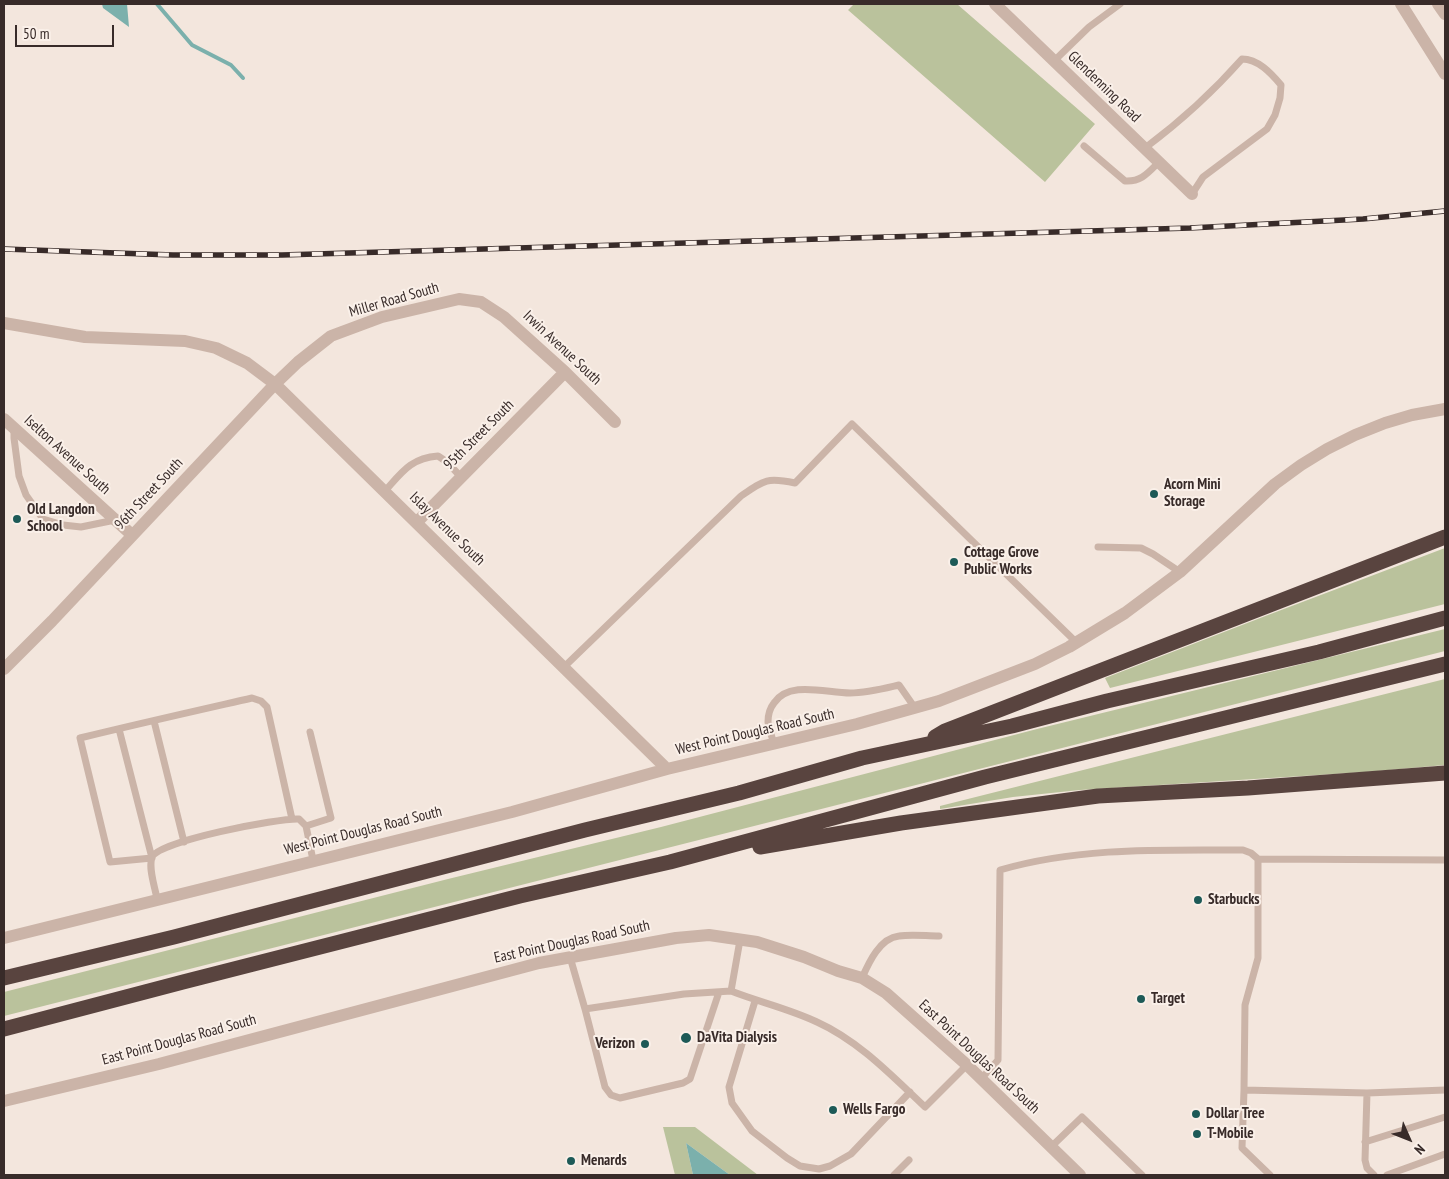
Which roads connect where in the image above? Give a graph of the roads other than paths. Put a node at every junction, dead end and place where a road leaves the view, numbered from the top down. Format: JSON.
{"nodes":[{"id":1,"x":995,"y":4,"type":"edge"},
{"id":2,"x":1120,"y":4,"type":"edge"},
{"id":3,"x":1401,"y":4,"type":"edge"},
{"id":4,"x":1438,"y":4,"type":"edge"},
{"id":5,"x":1445,"y":14,"type":"edge"},
{"id":6,"x":1054,"y":61,"type":"junction"},
{"id":7,"x":1445,"y":74,"type":"edge"},
{"id":8,"x":1084,"y":146,"type":"dead end"},
{"id":9,"x":1145,"y":148,"type":"junction"},
{"id":10,"x":1159,"y":162,"type":"junction"},
{"id":11,"x":1192,"y":194,"type":"joint"},
{"id":12,"x":481,"y":302,"type":"joint"},
{"id":13,"x":4,"y":323,"type":"edge"},
{"id":14,"x":565,"y":372,"type":"junction"},
{"id":15,"x":275,"y":384,"type":"junction"},
{"id":16,"x":1445,"y":409,"type":"edge"},
{"id":17,"x":4,"y":419,"type":"edge"},
{"id":18,"x":615,"y":422,"type":"dead end"},
{"id":19,"x":14,"y":429,"type":"junction"},
{"id":20,"x":461,"y":477,"type":"junction"},
{"id":21,"x":385,"y":491,"type":"junction"},
{"id":22,"x":115,"y":520,"type":"junction"},
{"id":23,"x":417,"y":522,"type":"junction"},
{"id":24,"x":132,"y":535,"type":"junction"},
{"id":25,"x":1445,"y":537,"type":"edge"},
{"id":26,"x":1098,"y":546,"type":"dead end"},
{"id":27,"x":1180,"y":572,"type":"junction"},
{"id":28,"x":1445,"y":618,"type":"edge"},
{"id":29,"x":1076,"y":642,"type":"junction"},
{"id":30,"x":1445,"y":664,"type":"edge"},
{"id":31,"x":564,"y":667,"type":"junction"},
{"id":32,"x":4,"y":669,"type":"edge"},
{"id":33,"x":915,"y":708,"type":"junction"},
{"id":34,"x":154,"y":720,"type":"junction"},
{"id":35,"x":119,"y":729,"type":"junction"},
{"id":36,"x":310,"y":732,"type":"dead end"},
{"id":37,"x":774,"y":744,"type":"junction"},
{"id":38,"x":923,"y":745,"type":"junction"},
{"id":39,"x":668,"y":769,"type":"junction"},
{"id":40,"x":1445,"y":773,"type":"edge"},
{"id":41,"x":292,"y":818,"type":"junction"},
{"id":42,"x":306,"y":826,"type":"junction"},
{"id":43,"x":184,"y":842,"type":"junction"},
{"id":44,"x":152,"y":858,"type":"junction"},
{"id":45,"x":1258,"y":859,"type":"junction"},
{"id":46,"x":313,"y":860,"type":"junction"},
{"id":47,"x":1445,"y":860,"type":"edge"},
{"id":48,"x":670,"y":862,"type":"junction"},
{"id":49,"x":157,"y":899,"type":"junction"},
{"id":50,"x":939,"y":936,"type":"dead end"},
{"id":51,"x":4,"y":938,"type":"edge"},
{"id":52,"x":740,"y":940,"type":"junction"},
{"id":53,"x":570,"y":957,"type":"junction"},
{"id":54,"x":4,"y":978,"type":"edge"},
{"id":55,"x":862,"y":978,"type":"junction"},
{"id":56,"x":731,"y":991,"type":"junction"},
{"id":57,"x":719,"y":992,"type":"junction"},
{"id":58,"x":755,"y":1000,"type":"junction"},
{"id":59,"x":585,"y":1009,"type":"junction"},
{"id":60,"x":4,"y":1030,"type":"edge"},
{"id":61,"x":966,"y":1065,"type":"junction"},
{"id":62,"x":981,"y":1079,"type":"junction"},
{"id":63,"x":1244,"y":1090,"type":"junction"},
{"id":64,"x":1445,"y":1090,"type":"edge"},
{"id":65,"x":910,"y":1092,"type":"junction"},
{"id":66,"x":1367,"y":1092,"type":"junction"},
{"id":67,"x":4,"y":1101,"type":"edge"},
{"id":68,"x":1445,"y":1117,"type":"edge"},
{"id":69,"x":1365,"y":1142,"type":"junction"},
{"id":70,"x":1051,"y":1147,"type":"junction"},
{"id":71,"x":1445,"y":1154,"type":"edge"},
{"id":72,"x":909,"y":1160,"type":"dead end"},
{"id":73,"x":894,"y":1175,"type":"edge"},
{"id":74,"x":1080,"y":1175,"type":"edge"},
{"id":75,"x":1142,"y":1175,"type":"edge"},
{"id":76,"x":1270,"y":1175,"type":"edge"},
{"id":77,"x":1374,"y":1175,"type":"edge"},
{"id":78,"x":1387,"y":1175,"type":"edge"}],
"edges":[{"from":1,"to":6,"type":"street","name":"Glendenning Road"},
{"from":2,"to":6,"type":"lane"},
{"from":3,"to":7,"type":"street"},
{"from":4,"to":5,"type":"street"},
{"from":6,"to":9,"type":"street","name":"Glendenning Road"},
{"from":8,"to":10,"type":"lane"},
{"from":9,"to":10,"type":"street","name":"Glendenning Road"},
{"from":9,"to":11,"type":"lane"},
{"from":10,"to":11,"type":"street","name":"Glendenning Road"},
{"from":12,"to":14,"type":"street","name":"Irwin Avenue South"},
{"from":12,"to":15,"type":"street","name":"Miller Road South"},
{"from":13,"to":15,"type":"street","name":"Islay Avenue South"},
{"from":14,"to":18,"type":"street","name":"Irwin Avenue South"},
{"from":14,"to":20,"type":"street","name":"95th Street South"},
{"from":15,"to":21,"type":"street","name":"Islay Avenue South"},
{"from":15,"to":24,"type":"street","name":"96th Street South"},
{"from":16,"to":27,"type":"street","name":"West Point Douglas Road South"},
{"from":17,"to":19,"type":"street","name":"Iselton Avenue South"},
{"from":19,"to":22,"type":"street","name":"Iselton Avenue South"},
{"from":19,"to":22,"type":"lane"},
{"from":20,"to":21,"type":"lane"},
{"from":20,"to":23,"type":"street","name":"95th Street South"},
{"from":21,"to":23,"type":"street","name":"Islay Avenue South"},
{"from":22,"to":24,"type":"street","name":"Iselton Avenue South"},
{"from":23,"to":31,"type":"street","name":"Islay Avenue South"},
{"from":24,"to":32,"type":"street","name":"96th Street South"},
{"from":25,"to":38,"type":"highway"},
{"from":26,"to":27,"type":"lane"},
{"from":27,"to":29,"type":"street","name":"West Point Douglas Road South"},
{"from":28,"to":38,"type":"highway"},
{"from":29,"to":31,"type":"lane"},
{"from":29,"to":33,"type":"street","name":"West Point Douglas Road South"},
{"from":30,"to":48,"type":"highway"},
{"from":31,"to":39,"type":"street","name":"Islay Avenue South"},
{"from":33,"to":37,"type":"street","name":"West Point Douglas Road South"},
{"from":33,"to":37,"type":"lane"},
{"from":34,"to":35,"type":"lane"},
{"from":34,"to":41,"type":"lane"},
{"from":34,"to":43,"type":"lane"},
{"from":35,"to":44,"type":"lane"},
{"from":35,"to":44,"type":"lane"},
{"from":36,"to":42,"type":"lane"},
{"from":37,"to":39,"type":"street","name":"West Point Douglas Road South"},
{"from":38,"to":54,"type":"highway"},
{"from":39,"to":46,"type":"street","name":"West Point Douglas Road South"},
{"from":40,"to":48,"type":"highway"},
{"from":41,"to":42,"type":"lane"},
{"from":41,"to":43,"type":"lane"},
{"from":42,"to":46,"type":"lane"},
{"from":43,"to":44,"type":"lane"},
{"from":44,"to":49,"type":"lane"},
{"from":45,"to":47,"type":"lane"},
{"from":45,"to":62,"type":"lane"},
{"from":45,"to":63,"type":"lane"},
{"from":46,"to":49,"type":"street","name":"West Point Douglas Road South"},
{"from":48,"to":60,"type":"highway"},
{"from":49,"to":51,"type":"street","name":"West Point Douglas Road South"},
{"from":50,"to":55,"type":"lane"},
{"from":52,"to":53,"type":"street","name":"East Point Douglas Road South"},
{"from":52,"to":55,"type":"street","name":"East Point Douglas Road South"},
{"from":52,"to":56,"type":"lane"},
{"from":53,"to":59,"type":"lane"},
{"from":53,"to":67,"type":"street","name":"East Point Douglas Road South"},
{"from":55,"to":61,"type":"street","name":"East Point Douglas Road South"},
{"from":56,"to":57,"type":"lane"},
{"from":56,"to":58,"type":"lane"},
{"from":57,"to":59,"type":"lane"},
{"from":57,"to":59,"type":"lane"},
{"from":58,"to":65,"type":"lane"},
{"from":58,"to":65,"type":"lane"},
{"from":61,"to":62,"type":"street","name":"East Point Douglas Road South"},
{"from":61,"to":65,"type":"lane"},
{"from":62,"to":70,"type":"street","name":"East Point Douglas Road South"},
{"from":63,"to":66,"type":"lane"},
{"from":63,"to":76,"type":"lane"},
{"from":64,"to":66,"type":"lane"},
{"from":66,"to":69,"type":"lane"},
{"from":68,"to":69,"type":"lane"},
{"from":69,"to":77,"type":"lane"},
{"from":70,"to":74,"type":"street","name":"East Point Douglas Road South"},
{"from":70,"to":75,"type":"lane"},
{"from":71,"to":78,"type":"lane"},
{"from":72,"to":73,"type":"lane"}]}
